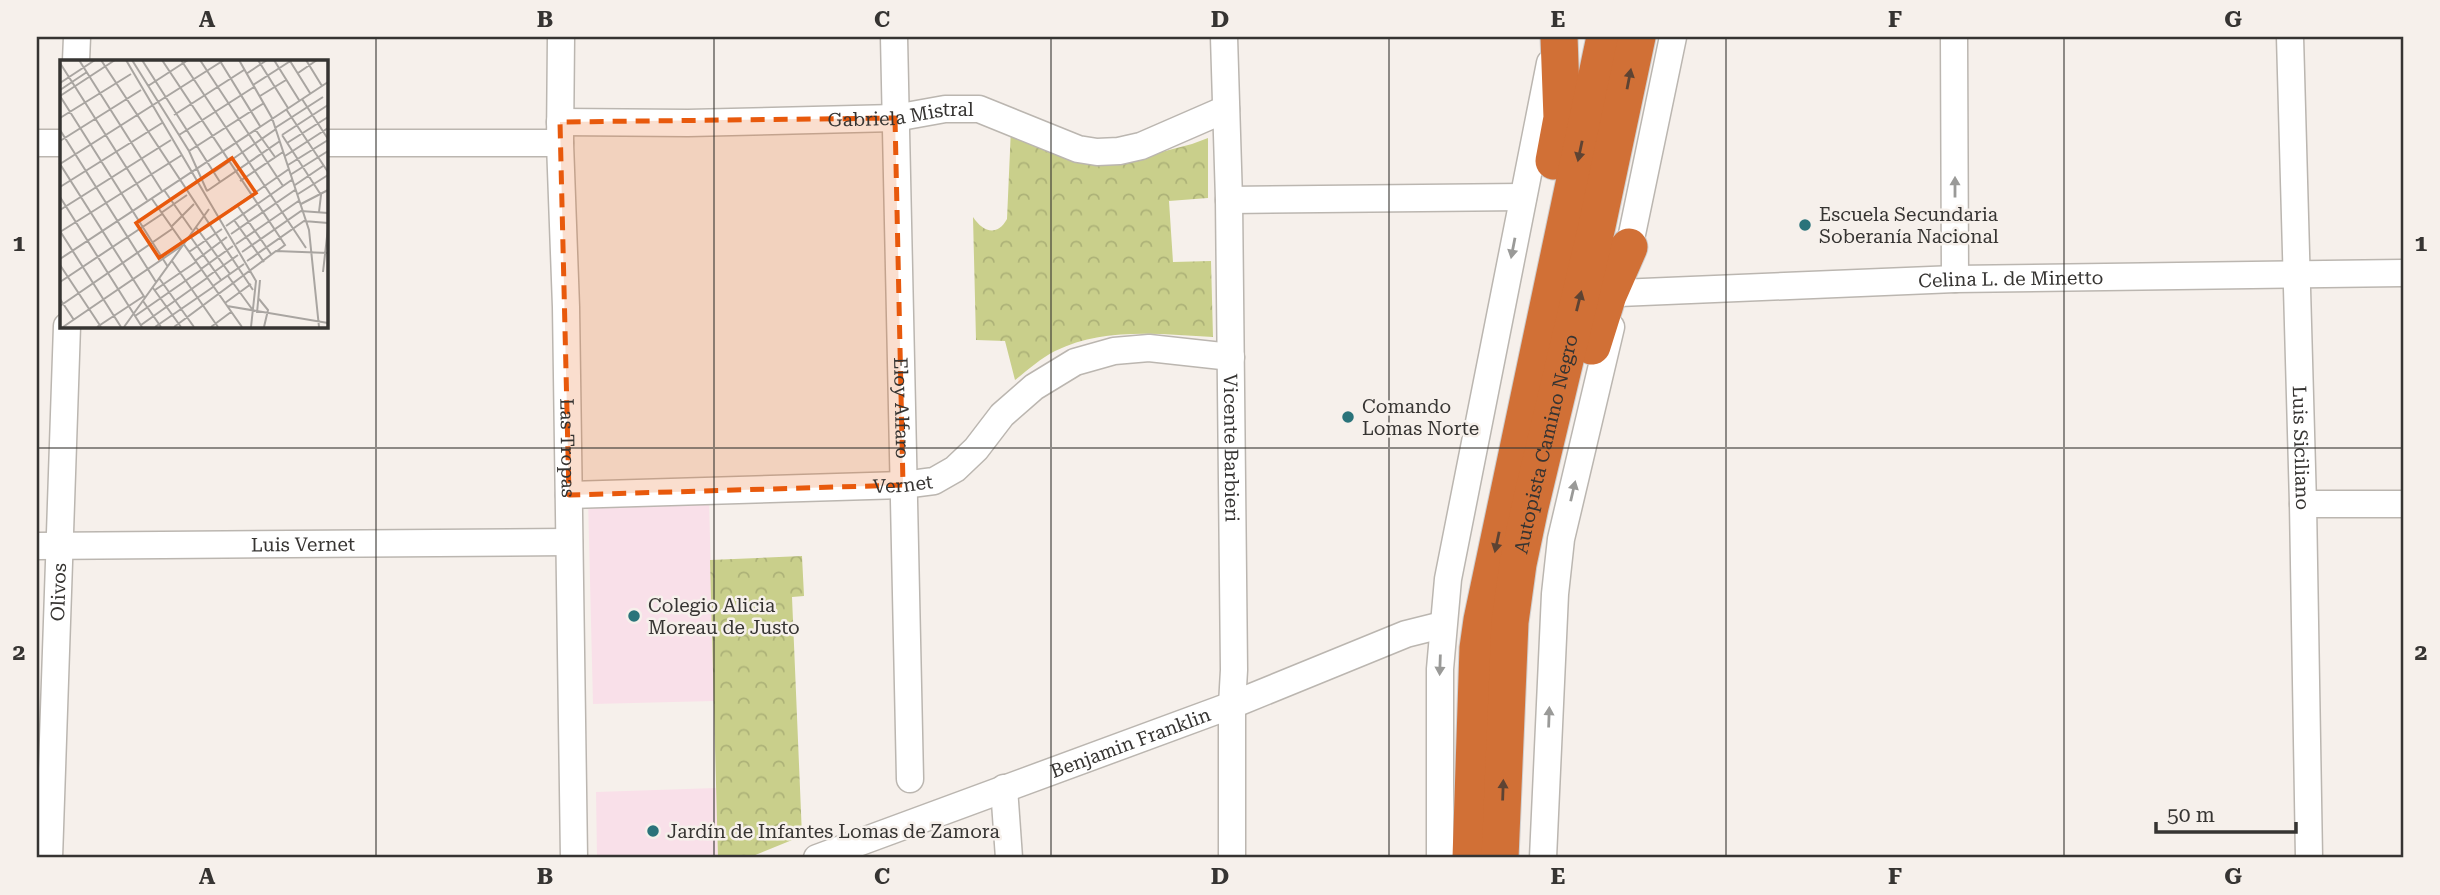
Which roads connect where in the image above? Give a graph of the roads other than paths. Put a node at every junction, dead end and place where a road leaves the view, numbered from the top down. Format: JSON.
{"nodes":[{"id":1,"x":77,"y":37,"type":"edge"},
{"id":2,"x":561,"y":37,"type":"edge"},
{"id":3,"x":894,"y":37,"type":"edge"},
{"id":4,"x":1224,"y":37,"type":"edge"},
{"id":5,"x":1557,"y":37,"type":"edge"},
{"id":6,"x":1605,"y":37,"type":"edge"},
{"id":7,"x":1637,"y":37,"type":"edge"},
{"id":8,"x":1673,"y":37,"type":"edge"},
{"id":9,"x":1954,"y":37,"type":"edge"},
{"id":10,"x":2290,"y":37,"type":"edge"},
{"id":11,"x":76,"y":60,"type":"edge"},
{"id":12,"x":1226,"y":109,"type":"junction"},
{"id":13,"x":895,"y":118,"type":"junction"},
{"id":14,"x":560,"y":132,"type":"junction"},
{"id":15,"x":37,"y":143,"type":"edge"},
{"id":16,"x":60,"y":143,"type":"edge"},
{"id":17,"x":327,"y":143,"type":"edge"},
{"id":18,"x":1523,"y":197,"type":"junction"},
{"id":19,"x":1230,"y":200,"type":"junction"},
{"id":20,"x":1629,"y":247,"type":"junction"},
{"id":21,"x":2403,"y":273,"type":"edge"},
{"id":22,"x":2295,"y":274,"type":"junction"},
{"id":23,"x":1955,"y":279,"type":"junction"},
{"id":24,"x":1619,"y":293,"type":"junction"},
{"id":25,"x":67,"y":327,"type":"edge"},
{"id":26,"x":1231,"y":357,"type":"junction"},
{"id":27,"x":903,"y":485,"type":"junction"},
{"id":28,"x":1508,"y":492,"type":"junction"},
{"id":29,"x":569,"y":495,"type":"junction"},
{"id":30,"x":2303,"y":504,"type":"junction"},
{"id":31,"x":2403,"y":504,"type":"edge"},
{"id":32,"x":569,"y":542,"type":"junction"},
{"id":33,"x":48,"y":546,"type":"edge"},
{"id":34,"x":1510,"y":622,"type":"junction"},
{"id":35,"x":1443,"y":625,"type":"junction"},
{"id":36,"x":1232,"y":705,"type":"junction"},
{"id":37,"x":909,"y":779,"type":"dead end"},
{"id":38,"x":1004,"y":788,"type":"junction"},
{"id":39,"x":49,"y":858,"type":"edge"},
{"id":40,"x":574,"y":858,"type":"edge"},
{"id":41,"x":817,"y":858,"type":"edge"},
{"id":42,"x":1009,"y":858,"type":"edge"},
{"id":43,"x":1232,"y":858,"type":"edge"},
{"id":44,"x":1440,"y":858,"type":"edge"},
{"id":45,"x":1471,"y":858,"type":"edge"},
{"id":46,"x":1500,"y":858,"type":"edge"},
{"id":47,"x":1543,"y":858,"type":"edge"},
{"id":48,"x":2309,"y":858,"type":"edge"}],
"edges":[{"from":1,"to":11,"type":"street"},
{"from":2,"to":14,"type":"street","name":"Las Tropas"},
{"from":3,"to":13,"type":"street","name":"Eloy Alfaro"},
{"from":4,"to":12,"type":"street","name":"Vicente Barbieri"},
{"from":5,"to":18,"type":"street"},
{"from":5,"to":28,"type":"highway"},
{"from":6,"to":28,"type":"highway","name":"Autopista Camino Negro","one_way":true},
{"from":34,"to":7,"type":"highway","name":"Autopista Camino Negro","one_way":true},
{"from":8,"to":20,"type":"street"},
{"from":23,"to":9,"type":"street","one_way":true},
{"from":10,"to":22,"type":"street","name":"Luis Siciliano"},
{"from":12,"to":13,"type":"street","name":"Gabriela Mistral"},
{"from":12,"to":19,"type":"street","name":"Vicente Barbieri"},
{"from":13,"to":14,"type":"street","name":"Gabriela Mistral"},
{"from":13,"to":27,"type":"street","name":"Eloy Alfaro"},
{"from":14,"to":17,"type":"street","name":"Gabriela Mistral"},
{"from":14,"to":29,"type":"street","name":"Las Tropas"},
{"from":15,"to":16,"type":"street"},
{"from":18,"to":19,"type":"street"},
{"from":18,"to":35,"type":"street","one_way":true},
{"from":19,"to":26,"type":"street","name":"Vicente Barbieri"},
{"from":20,"to":24,"type":"street"},
{"from":20,"to":34,"type":"highway"},
{"from":21,"to":22,"type":"street","name":"Celina L. de Minetto"},
{"from":22,"to":23,"type":"street","name":"Celina L. de Minetto"},
{"from":22,"to":30,"type":"street","name":"Luis Siciliano"},
{"from":23,"to":24,"type":"street","name":"Celina L. de Minetto"},
{"from":47,"to":24,"type":"street","one_way":true},
{"from":25,"to":33,"type":"street","name":"Olivos"},
{"from":26,"to":27,"type":"street","name":"Vernet"},
{"from":26,"to":36,"type":"street","name":"Vicente Barbieri"},
{"from":27,"to":29,"type":"street","name":"Vernet"},
{"from":27,"to":37,"type":"street","name":"Eloy Alfaro"},
{"from":28,"to":45,"type":"highway","name":"Autopista Camino Negro","one_way":true},
{"from":29,"to":32,"type":"street","name":"Las Tropas"},
{"from":30,"to":31,"type":"street"},
{"from":30,"to":48,"type":"street","name":"Luis Siciliano"},
{"from":32,"to":33,"type":"street","name":"Luis Vernet"},
{"from":32,"to":40,"type":"street","name":"Las Tropas"},
{"from":33,"to":39,"type":"street","name":"Olivos"},
{"from":46,"to":34,"type":"highway","name":"Autopista Camino Negro","one_way":true},
{"from":35,"to":36,"type":"street","name":"Benjamin Franklin"},
{"from":35,"to":44,"type":"street","one_way":true},
{"from":36,"to":38,"type":"street","name":"Benjamin Franklin"},
{"from":36,"to":43,"type":"street","name":"Vicente Barbieri"},
{"from":38,"to":41,"type":"street","name":"Benjamin Franklin"},
{"from":38,"to":42,"type":"street"}]}
